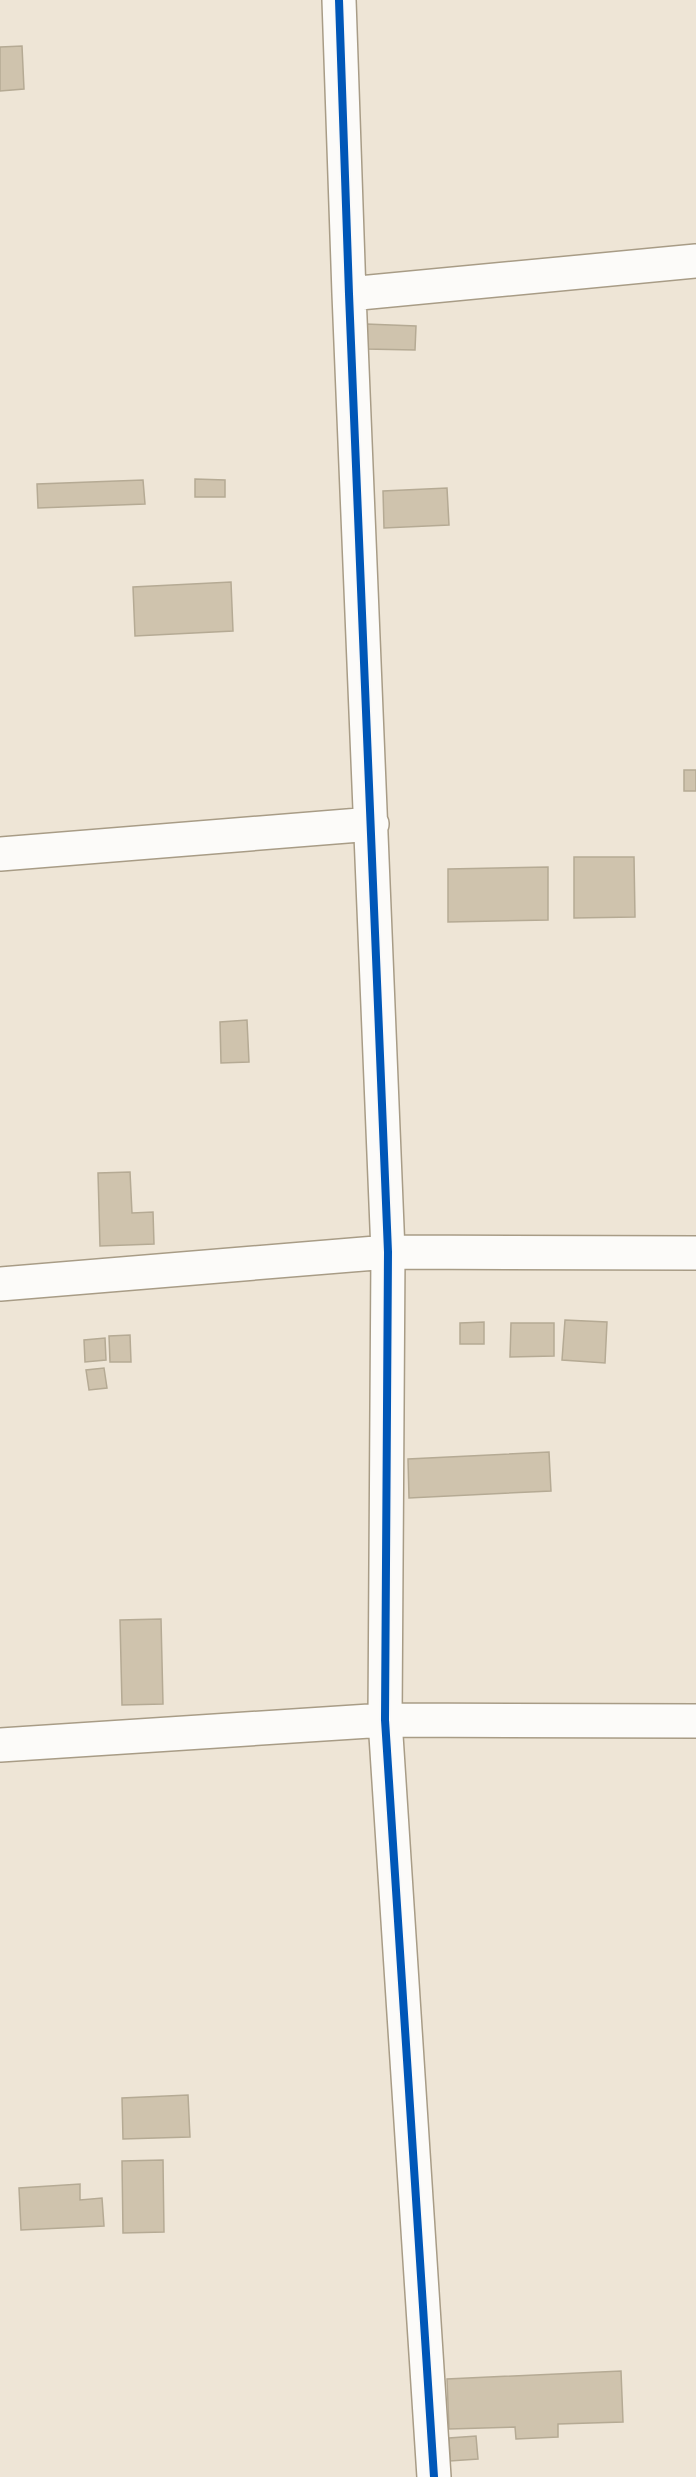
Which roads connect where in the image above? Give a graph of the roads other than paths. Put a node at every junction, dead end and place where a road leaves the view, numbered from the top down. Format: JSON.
{"nodes":[{"id":1,"x":339,"y":0,"type":"edge"},
{"id":2,"x":696,"y":261,"type":"edge"},
{"id":3,"x":349,"y":294,"type":"junction"},
{"id":4,"x":372,"y":824,"type":"junction"},
{"id":5,"x":0,"y":854,"type":"edge"},
{"id":6,"x":388,"y":1252,"type":"junction"},
{"id":7,"x":696,"y":1253,"type":"edge"},
{"id":8,"x":0,"y":1284,"type":"edge"},
{"id":9,"x":385,"y":1720,"type":"junction"},
{"id":10,"x":696,"y":1721,"type":"edge"},
{"id":11,"x":0,"y":1745,"type":"edge"},
{"id":12,"x":434,"y":2477,"type":"edge"}],
"edges":[{"from":1,"to":3,"type":"street"},
{"from":2,"to":3,"type":"street"},
{"from":3,"to":4,"type":"street"},
{"from":4,"to":5,"type":"street"},
{"from":4,"to":6,"type":"street"},
{"from":6,"to":7,"type":"street"},
{"from":6,"to":8,"type":"street"},
{"from":6,"to":9,"type":"street"},
{"from":9,"to":10,"type":"street"},
{"from":9,"to":11,"type":"street"},
{"from":9,"to":12,"type":"street"}]}
